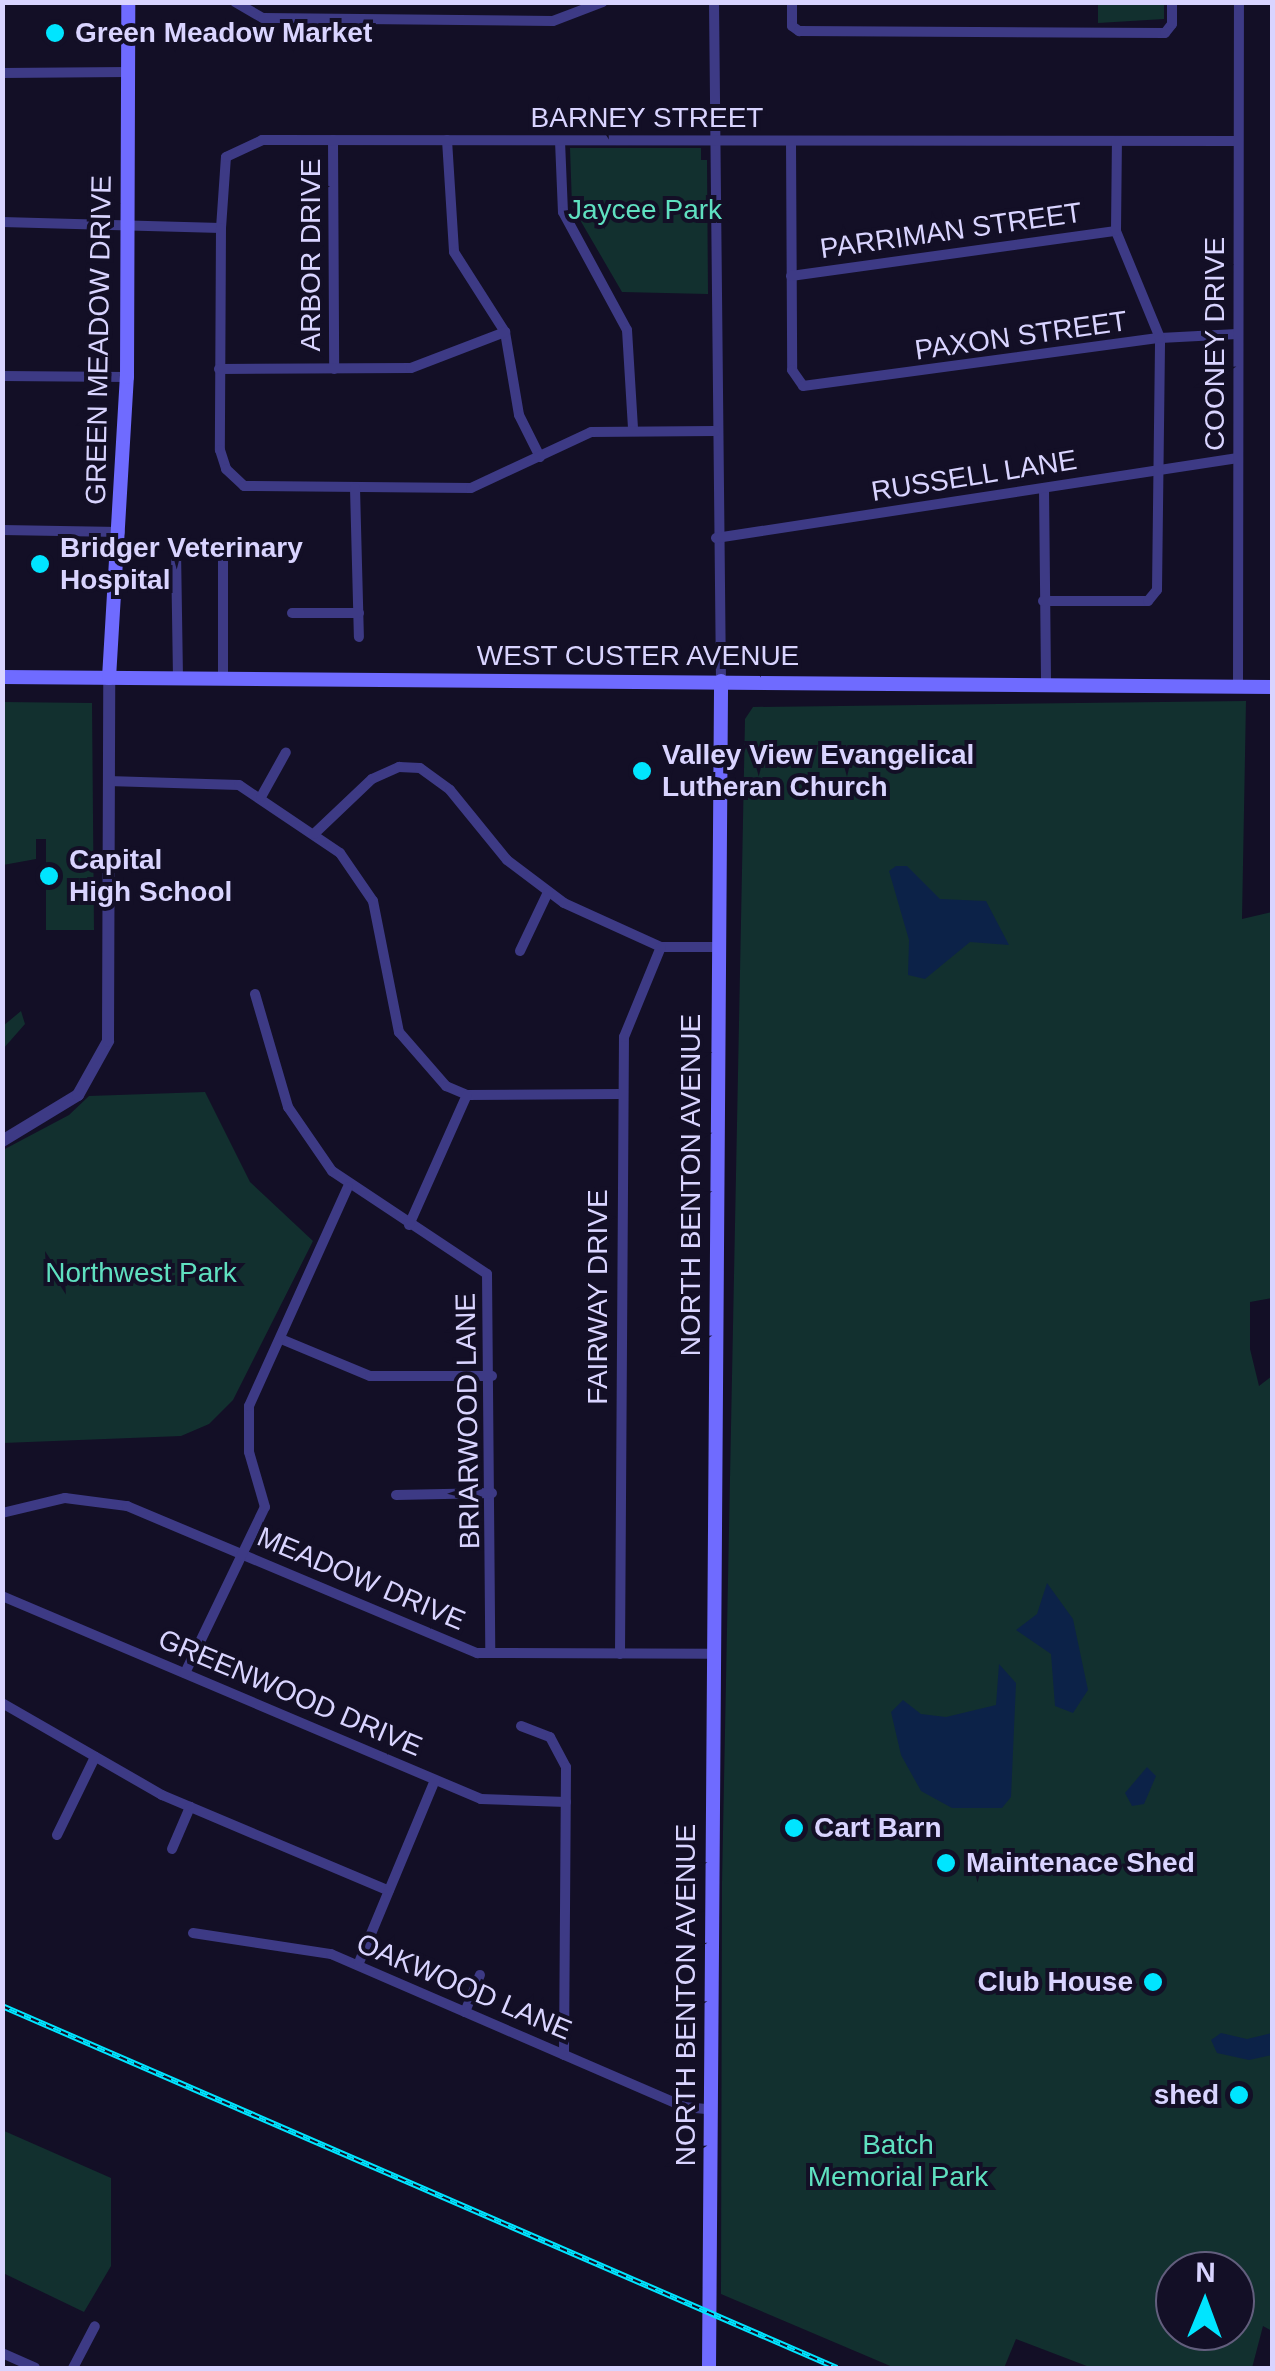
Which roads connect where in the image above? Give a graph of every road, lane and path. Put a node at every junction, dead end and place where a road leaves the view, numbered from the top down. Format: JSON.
{"nodes":[{"id":1,"x":128,"y":2,"type":"edge"},
{"id":2,"x":235,"y":2,"type":"edge"},
{"id":3,"x":603,"y":2,"type":"edge"},
{"id":4,"x":714,"y":2,"type":"edge"},
{"id":5,"x":792,"y":2,"type":"edge"},
{"id":6,"x":1172,"y":2,"type":"edge"},
{"id":7,"x":1239,"y":2,"type":"edge"},
{"id":8,"x":128,"y":72,"type":"junction"},
{"id":9,"x":2,"y":73,"type":"edge"},
{"id":10,"x":332,"y":140,"type":"junction"},
{"id":11,"x":448,"y":140,"type":"junction"},
{"id":12,"x":714,"y":140,"type":"junction"},
{"id":13,"x":560,"y":141,"type":"junction"},
{"id":14,"x":792,"y":141,"type":"junction"},
{"id":15,"x":1118,"y":141,"type":"junction"},
{"id":16,"x":1238,"y":141,"type":"junction"},
{"id":17,"x":2,"y":222,"type":"edge"},
{"id":18,"x":128,"y":226,"type":"junction"},
{"id":19,"x":220,"y":228,"type":"junction"},
{"id":20,"x":1116,"y":231,"type":"junction"},
{"id":21,"x":791,"y":276,"type":"junction"},
{"id":22,"x":505,"y":332,"type":"junction"},
{"id":23,"x":1237,"y":334,"type":"junction"},
{"id":24,"x":1160,"y":338,"type":"junction"},
{"id":25,"x":220,"y":369,"type":"junction"},
{"id":26,"x":334,"y":370,"type":"junction"},
{"id":27,"x":2,"y":376,"type":"edge"},
{"id":28,"x":128,"y":377,"type":"junction"},
{"id":29,"x":633,"y":430,"type":"junction"},
{"id":30,"x":715,"y":431,"type":"junction"},
{"id":31,"x":540,"y":457,"type":"junction"},
{"id":32,"x":1238,"y":458,"type":"junction"},
{"id":33,"x":1157,"y":469,"type":"junction"},
{"id":34,"x":355,"y":488,"type":"junction"},
{"id":35,"x":1044,"y":488,"type":"junction"},
{"id":36,"x":2,"y":530,"type":"edge"},
{"id":37,"x":120,"y":532,"type":"junction"},
{"id":38,"x":716,"y":538,"type":"junction"},
{"id":39,"x":176,"y":550,"type":"dead end"},
{"id":40,"x":223,"y":554,"type":"dead end"},
{"id":41,"x":1043,"y":600,"type":"junction"},
{"id":42,"x":292,"y":613,"type":"dead end"},
{"id":43,"x":358,"y":614,"type":"junction"},
{"id":44,"x":359,"y":637,"type":"dead end"},
{"id":45,"x":2,"y":677,"type":"edge"},
{"id":46,"x":109,"y":678,"type":"junction"},
{"id":47,"x":178,"y":678,"type":"junction"},
{"id":48,"x":222,"y":678,"type":"junction"},
{"id":49,"x":722,"y":681,"type":"junction"},
{"id":50,"x":1046,"y":685,"type":"junction"},
{"id":51,"x":1238,"y":686,"type":"junction"},
{"id":52,"x":1272,"y":686,"type":"edge"},
{"id":53,"x":286,"y":752,"type":"dead end"},
{"id":54,"x":108,"y":781,"type":"junction"},
{"id":55,"x":261,"y":797,"type":"junction"},
{"id":56,"x":314,"y":834,"type":"junction"},
{"id":57,"x":548,"y":892,"type":"junction"},
{"id":58,"x":660,"y":947,"type":"junction"},
{"id":59,"x":717,"y":947,"type":"junction"},
{"id":60,"x":520,"y":951,"type":"dead end"},
{"id":61,"x":254,"y":994,"type":"dead end"},
{"id":62,"x":621,"y":1094,"type":"junction"},
{"id":63,"x":468,"y":1095,"type":"junction"},
{"id":64,"x":2,"y":1141,"type":"edge"},
{"id":65,"x":348,"y":1187,"type":"junction"},
{"id":66,"x":409,"y":1225,"type":"junction"},
{"id":67,"x":281,"y":1339,"type":"junction"},
{"id":68,"x":492,"y":1376,"type":"junction"},
{"id":69,"x":492,"y":1493,"type":"junction"},
{"id":70,"x":396,"y":1495,"type":"dead end"},
{"id":71,"x":2,"y":1513,"type":"edge"},
{"id":72,"x":243,"y":1554,"type":"junction"},
{"id":73,"x":2,"y":1596,"type":"edge"},
{"id":74,"x":490,"y":1653,"type":"junction"},
{"id":75,"x":620,"y":1654,"type":"junction"},
{"id":76,"x":713,"y":1654,"type":"junction"},
{"id":77,"x":185,"y":1673,"type":"junction"},
{"id":78,"x":2,"y":1703,"type":"edge"},
{"id":79,"x":522,"y":1726,"type":"dead end"},
{"id":80,"x":95,"y":1757,"type":"junction"},
{"id":81,"x":435,"y":1780,"type":"junction"},
{"id":82,"x":566,"y":1802,"type":"junction"},
{"id":83,"x":190,"y":1808,"type":"junction"},
{"id":84,"x":57,"y":1835,"type":"dead end"},
{"id":85,"x":172,"y":1849,"type":"dead end"},
{"id":86,"x":389,"y":1891,"type":"junction"},
{"id":87,"x":193,"y":1933,"type":"dead end"},
{"id":88,"x":358,"y":1965,"type":"junction"},
{"id":89,"x":480,"y":1975,"type":"dead end"},
{"id":90,"x":465,"y":2012,"type":"junction"},
{"id":91,"x":564,"y":2055,"type":"junction"},
{"id":92,"x":710,"y":2109,"type":"junction"},
{"id":93,"x":95,"y":2326,"type":"dead end"},
{"id":94,"x":2,"y":2353,"type":"edge"},
{"id":95,"x":35,"y":2368,"type":"edge"},
{"id":96,"x":73,"y":2368,"type":"edge"},
{"id":97,"x":709,"y":2368,"type":"edge"}],
"edges":[{"from":1,"to":8,"type":"main road","name":"GREEN MEADOW DRIVE"},
{"from":2,"to":3,"type":"street"},
{"from":4,"to":12,"type":"street","name":"NORTH BENTON AVENUE"},
{"from":5,"to":6,"type":"street"},
{"from":7,"to":16,"type":"street","name":"COONEY DRIVE"},
{"from":8,"to":9,"type":"street"},
{"from":8,"to":18,"type":"main road","name":"GREEN MEADOW DRIVE"},
{"from":10,"to":11,"type":"street","name":"BARNEY STREET"},
{"from":10,"to":19,"type":"street","name":"BARNEY STREET"},
{"from":10,"to":26,"type":"street","name":"ARBOR DRIVE"},
{"from":11,"to":13,"type":"street","name":"BARNEY STREET"},
{"from":11,"to":22,"type":"street"},
{"from":12,"to":13,"type":"street","name":"BARNEY STREET"},
{"from":12,"to":14,"type":"street","name":"BARNEY STREET"},
{"from":12,"to":30,"type":"street","name":"NORTH BENTON AVENUE"},
{"from":13,"to":29,"type":"street"},
{"from":14,"to":15,"type":"street","name":"BARNEY STREET"},
{"from":14,"to":21,"type":"street"},
{"from":15,"to":16,"type":"street","name":"BARNEY STREET"},
{"from":15,"to":20,"type":"street"},
{"from":16,"to":23,"type":"street","name":"COONEY DRIVE"},
{"from":17,"to":18,"type":"street"},
{"from":18,"to":19,"type":"street"},
{"from":18,"to":28,"type":"main road","name":"GREEN MEADOW DRIVE"},
{"from":19,"to":25,"type":"street"},
{"from":20,"to":21,"type":"street","name":"PARRIMAN STREET"},
{"from":20,"to":24,"type":"street"},
{"from":21,"to":24,"type":"street","name":"PAXON STREET"},
{"from":22,"to":26,"type":"street"},
{"from":22,"to":31,"type":"street"},
{"from":23,"to":24,"type":"street","name":"PAXON STREET"},
{"from":23,"to":32,"type":"street","name":"COONEY DRIVE"},
{"from":24,"to":33,"type":"street"},
{"from":25,"to":26,"type":"street"},
{"from":25,"to":34,"type":"street"},
{"from":27,"to":28,"type":"street"},
{"from":28,"to":37,"type":"main road","name":"GREEN MEADOW DRIVE"},
{"from":29,"to":30,"type":"street"},
{"from":29,"to":31,"type":"street"},
{"from":30,"to":38,"type":"street","name":"NORTH BENTON AVENUE"},
{"from":31,"to":34,"type":"street"},
{"from":32,"to":33,"type":"street","name":"RUSSELL LANE"},
{"from":32,"to":51,"type":"street","name":"COONEY DRIVE"},
{"from":33,"to":35,"type":"street","name":"RUSSELL LANE"},
{"from":33,"to":41,"type":"street"},
{"from":34,"to":43,"type":"street"},
{"from":35,"to":38,"type":"street","name":"RUSSELL LANE"},
{"from":35,"to":41,"type":"street"},
{"from":36,"to":37,"type":"street"},
{"from":37,"to":46,"type":"main road","name":"GREEN MEADOW DRIVE"},
{"from":38,"to":49,"type":"street","name":"NORTH BENTON AVENUE"},
{"from":39,"to":47,"type":"street"},
{"from":40,"to":48,"type":"street"},
{"from":41,"to":50,"type":"street"},
{"from":42,"to":43,"type":"street"},
{"from":43,"to":44,"type":"street"},
{"from":45,"to":46,"type":"main road","name":"WEST CUSTER AVENUE"},
{"from":46,"to":47,"type":"main road","name":"WEST CUSTER AVENUE"},
{"from":46,"to":54,"type":"street"},
{"from":47,"to":48,"type":"main road","name":"WEST CUSTER AVENUE"},
{"from":48,"to":49,"type":"main road","name":"WEST CUSTER AVENUE"},
{"from":49,"to":50,"type":"main road","name":"WEST CUSTER AVENUE"},
{"from":49,"to":59,"type":"main road","name":"NORTH BENTON AVENUE"},
{"from":50,"to":51,"type":"main road","name":"WEST CUSTER AVENUE"},
{"from":51,"to":52,"type":"main road","name":"WEST CUSTER AVENUE"},
{"from":53,"to":55,"type":"street"},
{"from":54,"to":55,"type":"street"},
{"from":54,"to":64,"type":"street"},
{"from":55,"to":56,"type":"street"},
{"from":56,"to":57,"type":"street"},
{"from":56,"to":63,"type":"street"},
{"from":57,"to":58,"type":"street"},
{"from":57,"to":60,"type":"street"},
{"from":58,"to":59,"type":"street"},
{"from":58,"to":62,"type":"street","name":"FAIRWAY DRIVE"},
{"from":59,"to":76,"type":"main road","name":"NORTH BENTON AVENUE"},
{"from":61,"to":65,"type":"street","name":"BRIARWOOD LANE"},
{"from":62,"to":63,"type":"street"},
{"from":62,"to":75,"type":"street","name":"FAIRWAY DRIVE"},
{"from":63,"to":66,"type":"street"},
{"from":65,"to":66,"type":"street","name":"BRIARWOOD LANE"},
{"from":65,"to":67,"type":"street"},
{"from":66,"to":68,"type":"street","name":"BRIARWOOD LANE"},
{"from":67,"to":68,"type":"street"},
{"from":67,"to":72,"type":"street"},
{"from":68,"to":69,"type":"street","name":"BRIARWOOD LANE"},
{"from":69,"to":70,"type":"street"},
{"from":69,"to":74,"type":"street","name":"BRIARWOOD LANE"},
{"from":71,"to":72,"type":"street","name":"MEADOW DRIVE"},
{"from":72,"to":74,"type":"street","name":"MEADOW DRIVE"},
{"from":72,"to":77,"type":"street"},
{"from":73,"to":77,"type":"street","name":"GREENWOOD DRIVE"},
{"from":74,"to":75,"type":"street","name":"MEADOW DRIVE"},
{"from":75,"to":76,"type":"street","name":"MEADOW DRIVE"},
{"from":76,"to":92,"type":"main road","name":"NORTH BENTON AVENUE"},
{"from":77,"to":81,"type":"street","name":"GREENWOOD DRIVE"},
{"from":78,"to":80,"type":"street"},
{"from":79,"to":82,"type":"street"},
{"from":80,"to":83,"type":"street"},
{"from":80,"to":84,"type":"street"},
{"from":81,"to":82,"type":"street","name":"GREENWOOD DRIVE"},
{"from":81,"to":86,"type":"street"},
{"from":82,"to":91,"type":"street"},
{"from":83,"to":85,"type":"street"},
{"from":83,"to":86,"type":"street"},
{"from":86,"to":88,"type":"street"},
{"from":87,"to":88,"type":"street","name":"OAKWOOD LANE"},
{"from":88,"to":90,"type":"street","name":"OAKWOOD LANE"},
{"from":89,"to":90,"type":"street"},
{"from":90,"to":91,"type":"street","name":"OAKWOOD LANE"},
{"from":91,"to":92,"type":"street","name":"OAKWOOD LANE"},
{"from":92,"to":97,"type":"main road","name":"NORTH BENTON AVENUE"},
{"from":93,"to":96,"type":"street"},
{"from":94,"to":95,"type":"street"}]}
